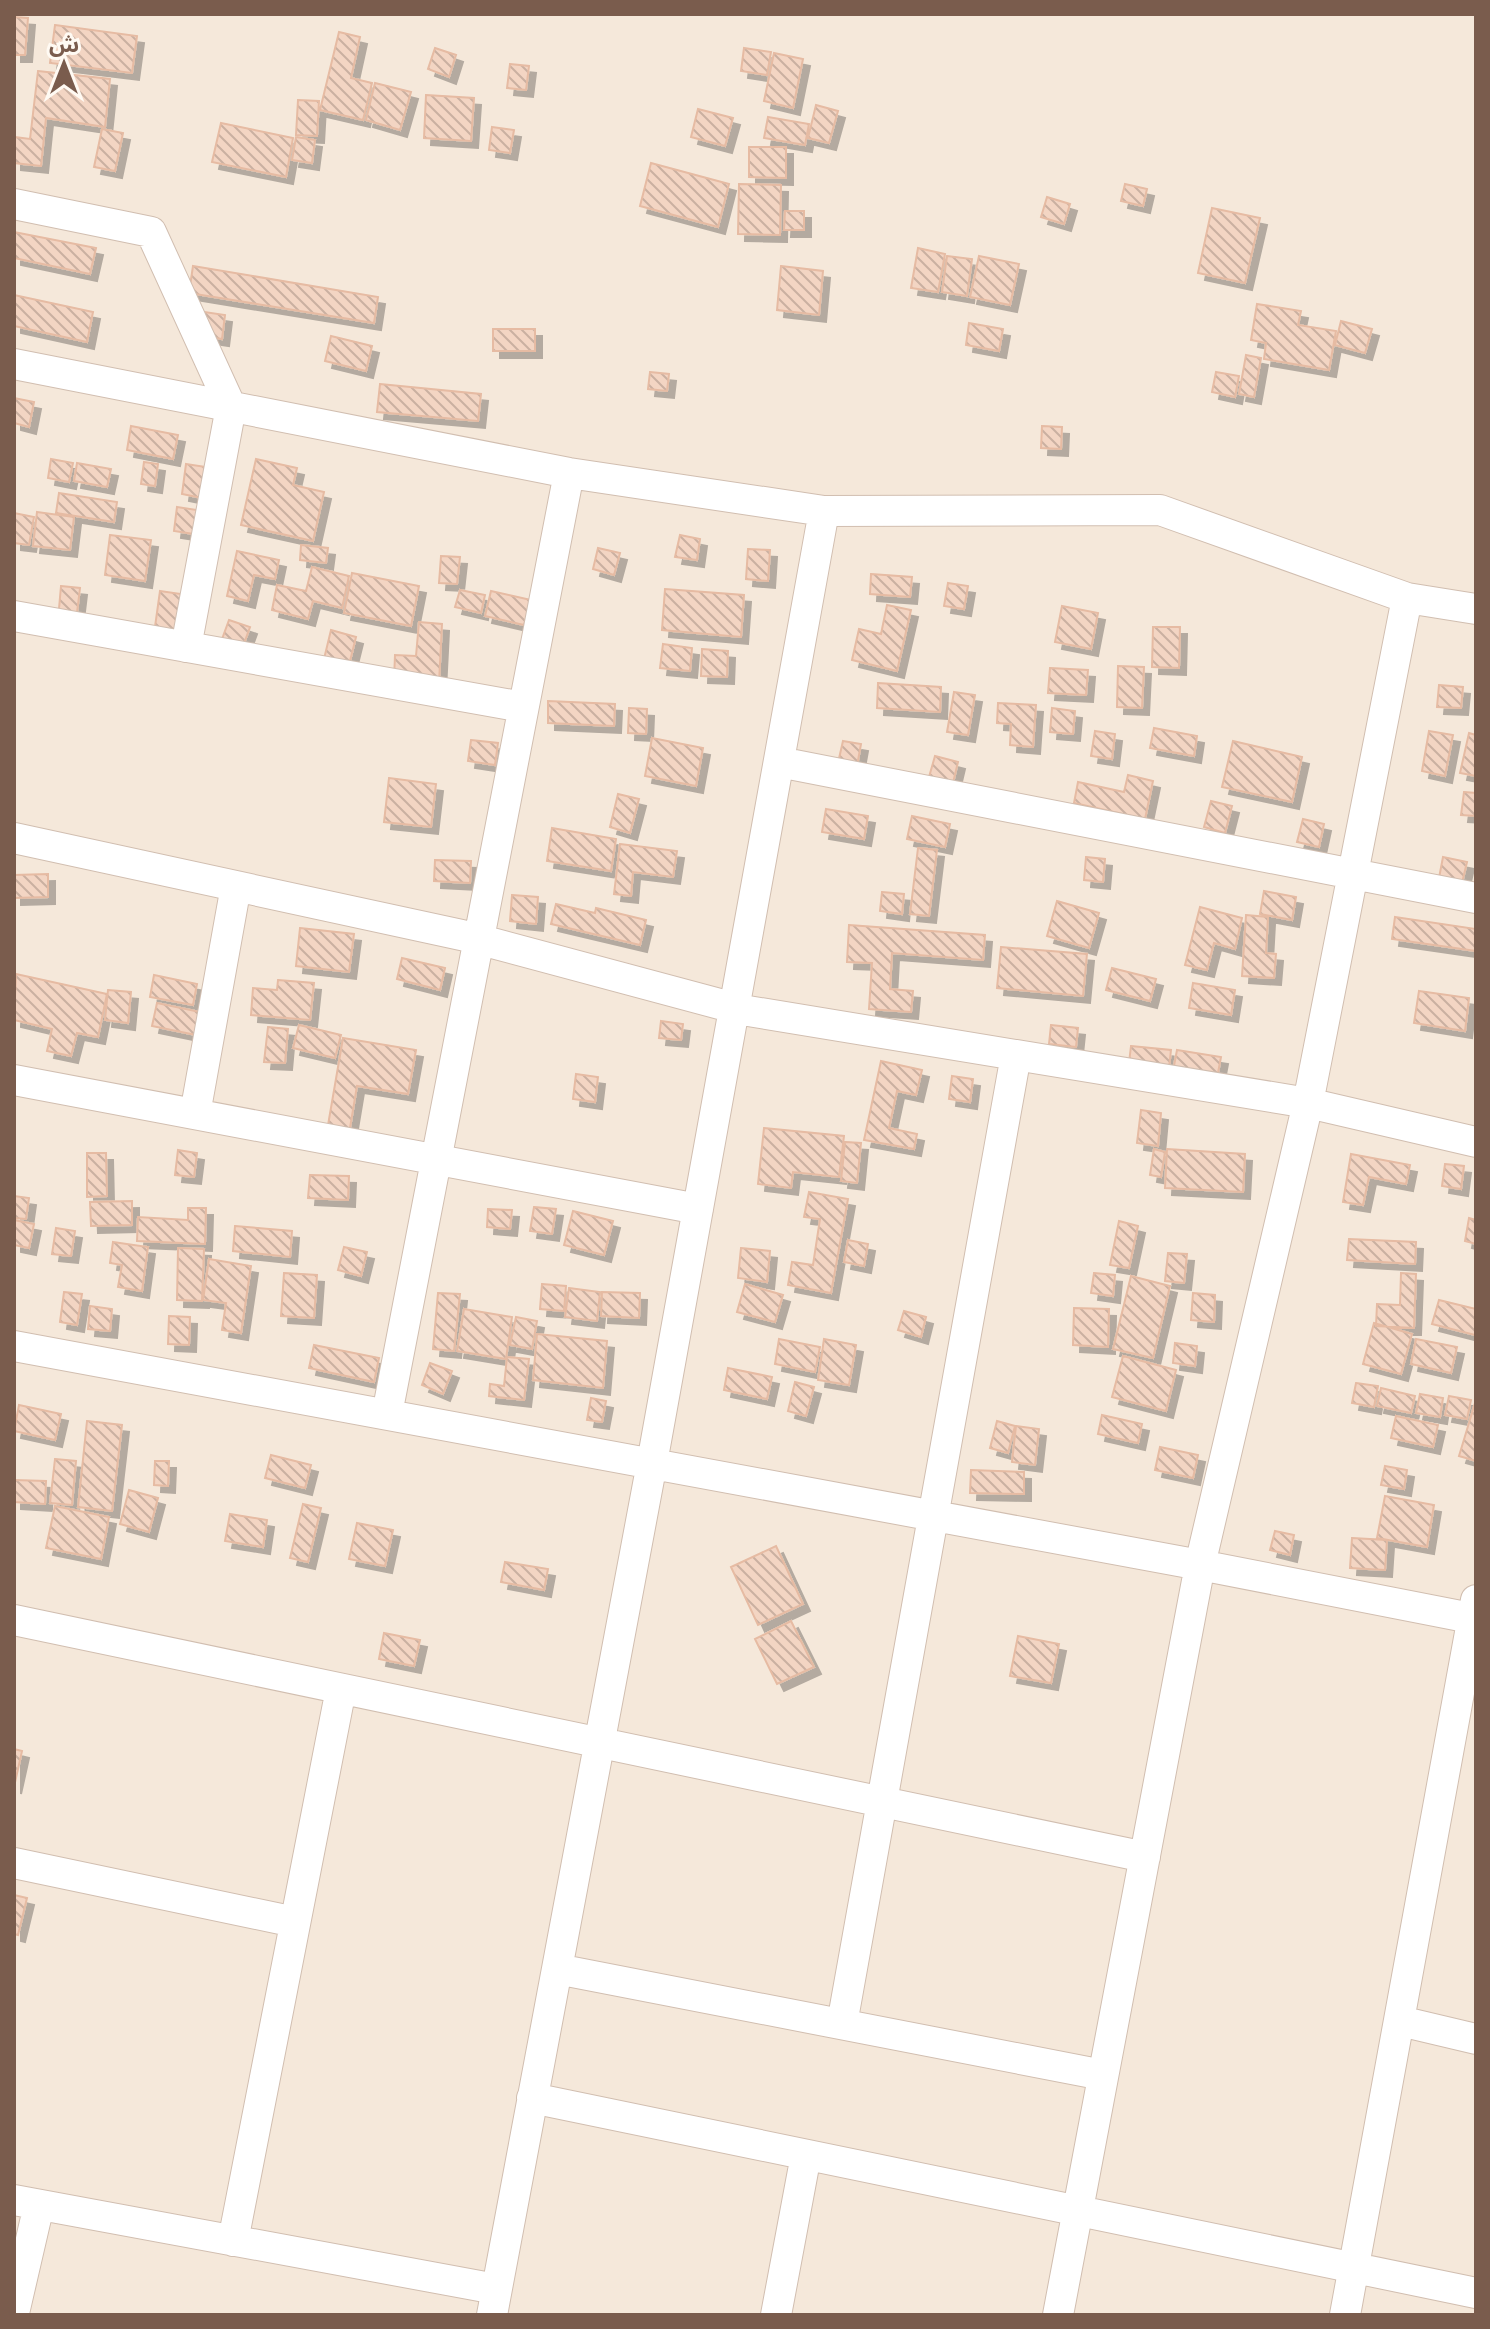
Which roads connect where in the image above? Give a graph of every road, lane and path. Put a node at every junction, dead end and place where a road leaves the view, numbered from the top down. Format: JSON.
{"nodes":[{"id":1,"x":14,"y":204,"type":"edge"},
{"id":2,"x":14,"y":364,"type":"edge"},
{"id":3,"x":231,"y":407,"type":"junction"},
{"id":4,"x":569,"y":473,"type":"junction"},
{"id":5,"x":824,"y":511,"type":"junction"},
{"id":6,"x":1407,"y":598,"type":"junction"},
{"id":7,"x":1476,"y":609,"type":"edge"},
{"id":8,"x":14,"y":616,"type":"edge"},
{"id":9,"x":186,"y":647,"type":"junction"},
{"id":10,"x":523,"y":707,"type":"junction"},
{"id":11,"x":779,"y":762,"type":"junction"},
{"id":12,"x":14,"y":838,"type":"edge"},
{"id":13,"x":1352,"y":874,"type":"junction"},
{"id":14,"x":236,"y":886,"type":"junction"},
{"id":15,"x":1476,"y":898,"type":"edge"},
{"id":16,"x":479,"y":940,"type":"junction"},
{"id":17,"x":734,"y":1008,"type":"junction"},
{"id":18,"x":1016,"y":1055,"type":"junction"},
{"id":19,"x":14,"y":1080,"type":"edge"},
{"id":20,"x":1308,"y":1103,"type":"junction"},
{"id":21,"x":195,"y":1114,"type":"junction"},
{"id":22,"x":1476,"y":1142,"type":"edge"},
{"id":23,"x":436,"y":1159,"type":"junction"},
{"id":24,"x":698,"y":1209,"type":"junction"},
{"id":25,"x":14,"y":1346,"type":"edge"},
{"id":26,"x":387,"y":1414,"type":"junction"},
{"id":27,"x":652,"y":1463,"type":"junction"},
{"id":28,"x":933,"y":1515,"type":"junction"},
{"id":29,"x":1200,"y":1565,"type":"junction"},
{"id":30,"x":1475,"y":1612,"type":"edge"},
{"id":31,"x":14,"y":1620,"type":"edge"},
{"id":32,"x":341,"y":1689,"type":"junction"},
{"id":33,"x":599,"y":1743,"type":"junction"},
{"id":34,"x":882,"y":1802,"type":"junction"},
{"id":35,"x":1145,"y":1857,"type":"junction"},
{"id":36,"x":14,"y":1863,"type":"edge"},
{"id":37,"x":295,"y":1922,"type":"junction"},
{"id":38,"x":557,"y":1969,"type":"junction"},
{"id":39,"x":1400,"y":2021,"type":"junction"},
{"id":40,"x":842,"y":2024,"type":"junction"},
{"id":41,"x":1476,"y":2039,"type":"edge"},
{"id":42,"x":1103,"y":2075,"type":"junction"},
{"id":43,"x":532,"y":2098,"type":"junction"},
{"id":44,"x":806,"y":2155,"type":"junction"},
{"id":45,"x":26,"y":2202,"type":"edge"},
{"id":46,"x":1078,"y":2211,"type":"junction"},
{"id":47,"x":233,"y":2241,"type":"junction"},
{"id":48,"x":1355,"y":2268,"type":"junction"},
{"id":49,"x":1476,"y":2293,"type":"edge"},
{"id":50,"x":494,"y":2302,"type":"edge"},
{"id":51,"x":14,"y":2313,"type":"edge"},
{"id":52,"x":776,"y":2315,"type":"edge"},
{"id":53,"x":1058,"y":2315,"type":"edge"},
{"id":54,"x":1345,"y":2315,"type":"edge"}],
"edges":[{"from":1,"to":3,"type":"street"},
{"from":2,"to":3,"type":"street"},
{"from":3,"to":4,"type":"street"},
{"from":3,"to":9,"type":"street"},
{"from":4,"to":5,"type":"street"},
{"from":4,"to":10,"type":"street"},
{"from":5,"to":6,"type":"street"},
{"from":5,"to":11,"type":"street"},
{"from":6,"to":7,"type":"street"},
{"from":6,"to":13,"type":"street"},
{"from":8,"to":9,"type":"street"},
{"from":9,"to":10,"type":"street"},
{"from":10,"to":16,"type":"street"},
{"from":11,"to":13,"type":"street"},
{"from":11,"to":17,"type":"street"},
{"from":12,"to":14,"type":"street"},
{"from":13,"to":15,"type":"street"},
{"from":13,"to":20,"type":"street"},
{"from":14,"to":16,"type":"street"},
{"from":14,"to":21,"type":"street"},
{"from":16,"to":17,"type":"street"},
{"from":16,"to":23,"type":"street"},
{"from":17,"to":18,"type":"street"},
{"from":17,"to":24,"type":"street"},
{"from":18,"to":20,"type":"street"},
{"from":18,"to":28,"type":"street"},
{"from":19,"to":21,"type":"street"},
{"from":20,"to":22,"type":"street"},
{"from":20,"to":29,"type":"street"},
{"from":21,"to":23,"type":"street"},
{"from":23,"to":24,"type":"street"},
{"from":23,"to":26,"type":"street"},
{"from":24,"to":27,"type":"street"},
{"from":25,"to":26,"type":"street"},
{"from":26,"to":27,"type":"street"},
{"from":27,"to":28,"type":"street"},
{"from":27,"to":33,"type":"street"},
{"from":28,"to":29,"type":"street"},
{"from":28,"to":34,"type":"street"},
{"from":29,"to":30,"type":"street"},
{"from":29,"to":35,"type":"street"},
{"from":30,"to":39,"type":"street"},
{"from":31,"to":32,"type":"street"},
{"from":32,"to":33,"type":"street"},
{"from":32,"to":37,"type":"street"},
{"from":33,"to":34,"type":"street"},
{"from":33,"to":38,"type":"street"},
{"from":34,"to":35,"type":"street"},
{"from":34,"to":40,"type":"street"},
{"from":35,"to":42,"type":"street"},
{"from":36,"to":37,"type":"street"},
{"from":37,"to":47,"type":"street"},
{"from":38,"to":40,"type":"street"},
{"from":38,"to":43,"type":"street"},
{"from":39,"to":41,"type":"street"},
{"from":39,"to":48,"type":"street"},
{"from":40,"to":42,"type":"street"},
{"from":42,"to":46,"type":"street"},
{"from":43,"to":44,"type":"street"},
{"from":43,"to":50,"type":"street"},
{"from":44,"to":46,"type":"street"},
{"from":44,"to":52,"type":"street"},
{"from":45,"to":47,"type":"street"},
{"from":45,"to":51,"type":"street"},
{"from":46,"to":48,"type":"street"},
{"from":46,"to":53,"type":"street"},
{"from":47,"to":50,"type":"street"},
{"from":48,"to":49,"type":"street"},
{"from":48,"to":54,"type":"street"}]}
